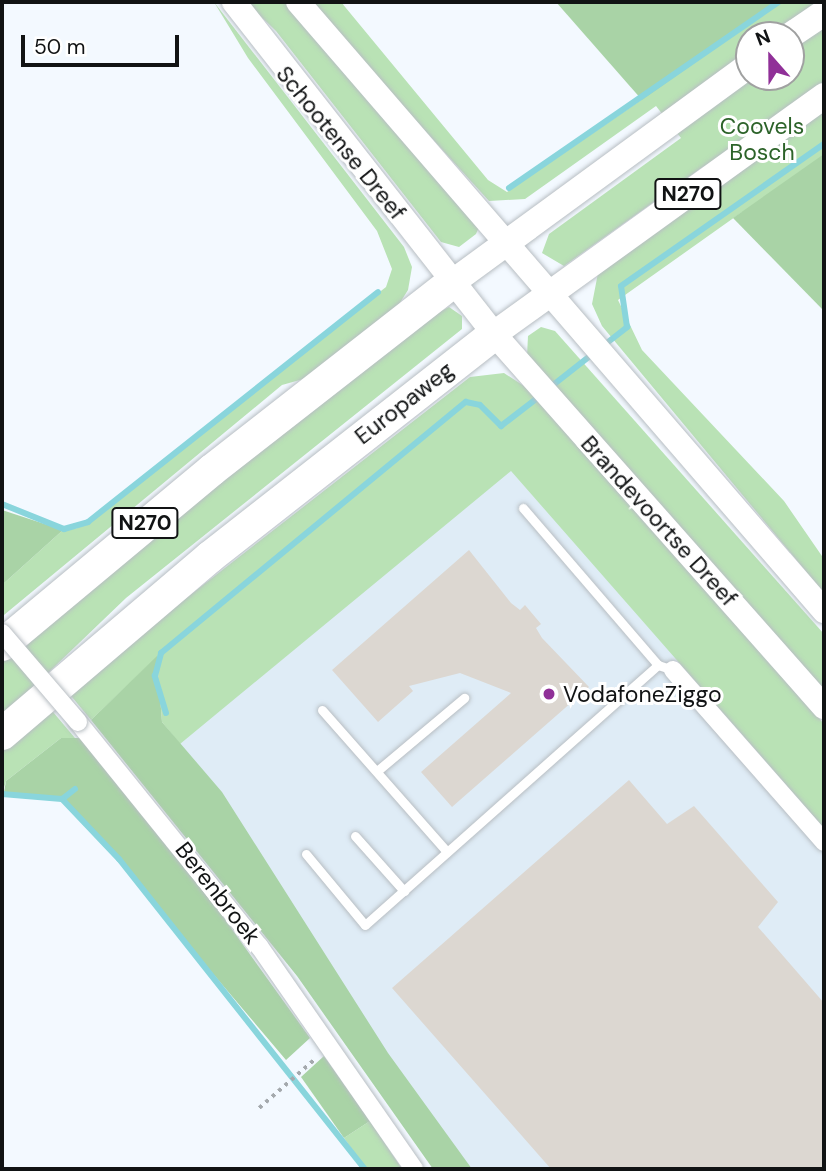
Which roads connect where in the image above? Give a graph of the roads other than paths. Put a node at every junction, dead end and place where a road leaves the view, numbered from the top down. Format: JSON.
{"nodes":[{"id":1,"x":233,"y":2,"type":"edge"},
{"id":2,"x":298,"y":2,"type":"edge"},
{"id":3,"x":824,"y":13,"type":"edge"},
{"id":4,"x":805,"y":26,"type":"edge"},
{"id":5,"x":735,"y":75,"type":"edge"},
{"id":6,"x":824,"y":96,"type":"edge"},
{"id":7,"x":506,"y":240,"type":"junction"},
{"id":8,"x":453,"y":282,"type":"junction"},
{"id":9,"x":551,"y":291,"type":"junction"},
{"id":10,"x":494,"y":334,"type":"junction"},
{"id":11,"x":523,"y":509,"type":"dead end"},
{"id":12,"x":824,"y":611,"type":"edge"},
{"id":13,"x":2,"y":633,"type":"edge"},
{"id":14,"x":2,"y":645,"type":"edge"},
{"id":15,"x":666,"y":667,"type":"junction"},
{"id":16,"x":464,"y":698,"type":"dead end"},
{"id":17,"x":824,"y":707,"type":"edge"},
{"id":18,"x":322,"y":710,"type":"dead end"},
{"id":19,"x":2,"y":734,"type":"edge"},
{"id":20,"x":377,"y":771,"type":"junction"},
{"id":21,"x":355,"y":836,"type":"dead end"},
{"id":22,"x":824,"y":842,"type":"edge"},
{"id":23,"x":447,"y":852,"type":"junction"},
{"id":24,"x":306,"y":854,"type":"dead end"},
{"id":25,"x":404,"y":891,"type":"junction"},
{"id":26,"x":414,"y":1169,"type":"edge"}],
"edges":[{"from":1,"to":8,"type":"main road","name":"Schootense Dreef"},
{"from":2,"to":7,"type":"main road"},
{"from":3,"to":4,"type":"main road"},
{"from":5,"to":7,"type":"main road","number":"N270"},
{"from":6,"to":9,"type":"main road","name":"Europaweg","number":"N270"},
{"from":7,"to":8,"type":"main road","number":"N270"},
{"from":7,"to":9,"type":"main road"},
{"from":8,"to":10,"type":"main road","name":"Schootense Dreef"},
{"from":8,"to":14,"type":"highway","number":"N270"},
{"from":9,"to":10,"type":"main road","name":"Europaweg","number":"N270"},
{"from":9,"to":12,"type":"main road"},
{"from":10,"to":17,"type":"main road","name":"Brandevoortse Dreef"},
{"from":10,"to":19,"type":"highway","name":"Europaweg","number":"N270"},
{"from":11,"to":15,"type":"lane"},
{"from":13,"to":26,"type":"street","name":"Berenbroek","bridge":true},
{"from":15,"to":22,"type":"street"},
{"from":15,"to":23,"type":"lane"},
{"from":16,"to":20,"type":"lane"},
{"from":18,"to":20,"type":"lane"},
{"from":20,"to":23,"type":"lane"},
{"from":21,"to":25,"type":"lane"},
{"from":23,"to":25,"type":"lane"},
{"from":24,"to":25,"type":"lane"}]}
